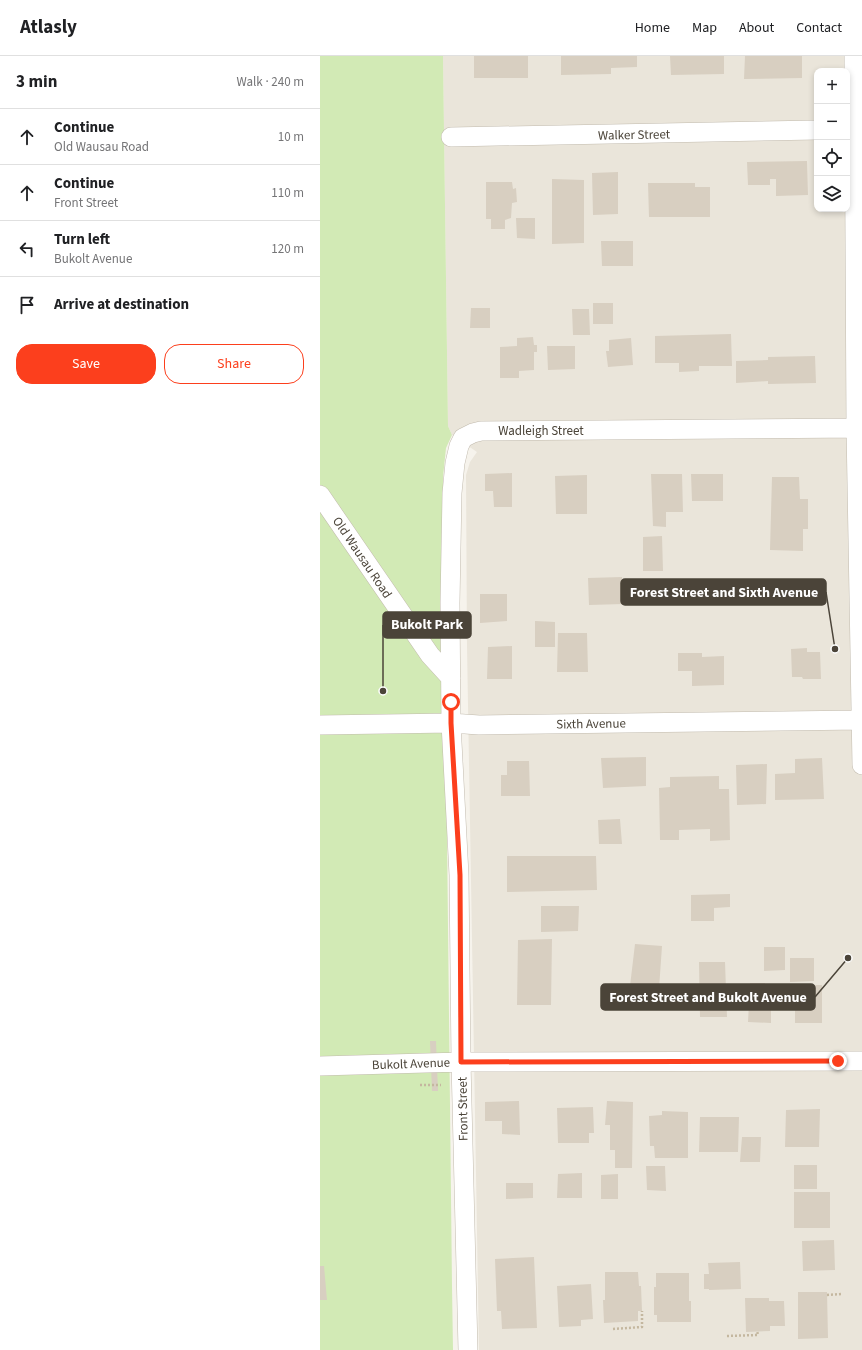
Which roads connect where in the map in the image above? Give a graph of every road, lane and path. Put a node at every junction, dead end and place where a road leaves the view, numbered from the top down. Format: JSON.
{"nodes":[{"id":1,"x":854,"y":56,"type":"edge"},
{"id":2,"x":854,"y":129,"type":"edge"},
{"id":3,"x":814,"y":130,"type":"edge"},
{"id":4,"x":451,"y":137,"type":"dead end"},
{"id":5,"x":859,"y":428,"type":"edge"},
{"id":6,"x":320,"y":495,"type":"edge"},
{"id":7,"x":451,"y":678,"type":"junction"},
{"id":8,"x":862,"y":720,"type":"edge"},
{"id":9,"x":451,"y":723,"type":"junction"},
{"id":10,"x":320,"y":725,"type":"edge"},
{"id":11,"x":862,"y":765,"type":"edge"},
{"id":12,"x":461,"y":1062,"type":"junction"},
{"id":13,"x":862,"y":1062,"type":"edge"},
{"id":14,"x":320,"y":1066,"type":"edge"},
{"id":15,"x":841,"y":1294,"type":"dead end"},
{"id":16,"x":827,"y":1295,"type":"dead end"},
{"id":17,"x":642,"y":1311,"type":"dead end"},
{"id":18,"x":613,"y":1329,"type":"dead end"},
{"id":19,"x":757,"y":1332,"type":"dead end"},
{"id":20,"x":727,"y":1336,"type":"dead end"},
{"id":21,"x":468,"y":1350,"type":"edge"}],
"edges":[{"from":1,"to":2,"type":"street"},
{"from":2,"to":5,"type":"street"},
{"from":3,"to":4,"type":"street","name":"Walker Street"},
{"from":5,"to":7,"type":"street","name":"Wadleigh Street"},
{"from":5,"to":8,"type":"street"},
{"from":6,"to":7,"type":"street","name":"Old Wausau Road"},
{"from":7,"to":9,"type":"street"},
{"from":8,"to":9,"type":"street","name":"Sixth Avenue"},
{"from":8,"to":11,"type":"street"},
{"from":9,"to":10,"type":"street","name":"Sixth Avenue"},
{"from":9,"to":12,"type":"street","name":"Front Street"},
{"from":12,"to":13,"type":"street","name":"Bukolt Avenue"},
{"from":12,"to":14,"type":"street","name":"Bukolt Avenue"},
{"from":12,"to":21,"type":"street","name":"Front Street"},
{"from":15,"to":16,"type":"path"},
{"from":17,"to":18,"type":"path"},
{"from":19,"to":20,"type":"path"}]}
